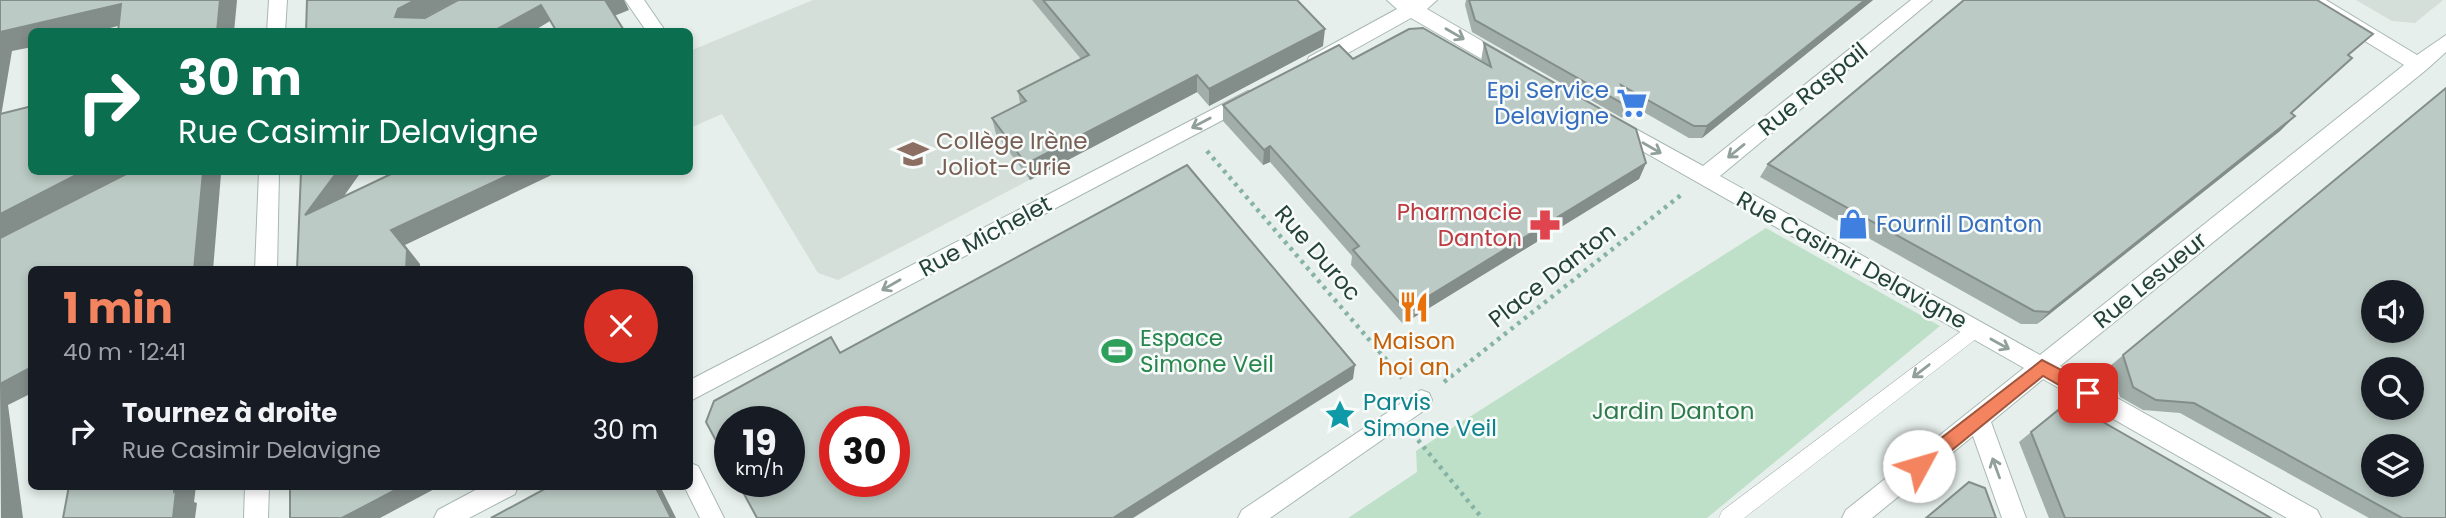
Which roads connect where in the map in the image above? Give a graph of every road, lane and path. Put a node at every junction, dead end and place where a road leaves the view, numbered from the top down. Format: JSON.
{"nodes":[{"id":1,"x":278,"y":0,"type":"edge"},
{"id":2,"x":634,"y":0,"type":"edge"},
{"id":3,"x":1923,"y":0,"type":"edge"},
{"id":4,"x":2312,"y":0,"type":"edge"},
{"id":5,"x":1412,"y":3,"type":"edge"},
{"id":6,"x":276,"y":28,"type":"edge"},
{"id":7,"x":654,"y":28,"type":"edge"},
{"id":8,"x":2446,"y":42,"type":"edge"},
{"id":9,"x":2418,"y":65,"type":"junction"},
{"id":10,"x":1297,"y":72,"type":"edge"},
{"id":11,"x":1521,"y":72,"type":"edge"},
{"id":12,"x":1261,"y":91,"type":"edge"},
{"id":13,"x":1602,"y":119,"type":"edge"},
{"id":14,"x":1188,"y":129,"type":"junction"},
{"id":15,"x":269,"y":175,"type":"edge"},
{"id":16,"x":1704,"y":177,"type":"junction"},
{"id":17,"x":266,"y":266,"type":"edge"},
{"id":18,"x":1975,"y":329,"type":"junction"},
{"id":19,"x":2042,"y":367,"type":"junction"},
{"id":20,"x":693,"y":389,"type":"edge"},
{"id":21,"x":1421,"y":400,"type":"junction"},
{"id":22,"x":1398,"y":415,"type":"junction"},
{"id":23,"x":1978,"y":418,"type":"junction"},
{"id":24,"x":693,"y":480,"type":"edge"},
{"id":25,"x":257,"y":490,"type":"edge"},
{"id":26,"x":499,"y":490,"type":"edge"},
{"id":27,"x":256,"y":518,"type":"edge"},
{"id":28,"x":446,"y":518,"type":"edge"},
{"id":29,"x":712,"y":518,"type":"edge"},
{"id":30,"x":1250,"y":518,"type":"edge"},
{"id":31,"x":1482,"y":518,"type":"edge"},
{"id":32,"x":1729,"y":518,"type":"edge"},
{"id":33,"x":1854,"y":518,"type":"edge"},
{"id":34,"x":2014,"y":518,"type":"edge"},
{"id":35,"x":2309,"y":518,"type":"edge"}],
"edges":[{"from":1,"to":6,"type":"street"},
{"from":2,"to":7,"type":"street"},
{"from":3,"to":16,"type":"street","name":"Rue Raspail","one_way":true},
{"from":4,"to":9,"type":"street"},
{"from":5,"to":10,"type":"street"},
{"from":5,"to":11,"type":"street","one_way":true},
{"from":8,"to":9,"type":"street","name":"Rue Lesueur"},
{"from":9,"to":19,"type":"street","name":"Rue Lesueur"},
{"from":12,"to":14,"type":"street","name":"Rue Michelet","one_way":true},
{"from":13,"to":16,"type":"street","name":"Rue Casimir Delavigne","one_way":true},
{"from":14,"to":20,"type":"street","name":"Rue Michelet","one_way":true},
{"from":14,"to":21,"type":"path","name":"Rue Duroc"},
{"from":15,"to":17,"type":"street"},
{"from":16,"to":18,"type":"street","name":"Rue Casimir Delavigne"},
{"from":16,"to":21,"type":"path","name":"Place Danton"},
{"from":18,"to":19,"type":"street","name":"Rue Casimir Delavigne","one_way":true},
{"from":18,"to":32,"type":"lane","one_way":true},
{"from":19,"to":23,"type":"street","name":"Rue Lesueur"},
{"from":19,"to":35,"type":"street","name":"Rue Casimir Delavigne"},
{"from":21,"to":22,"type":"street"},
{"from":22,"to":30,"type":"street"},
{"from":22,"to":31,"type":"path"},
{"from":23,"to":33,"type":"street","name":"Rue Lesueur"},
{"from":34,"to":23,"type":"street","one_way":true},
{"from":24,"to":29,"type":"street"},
{"from":25,"to":27,"type":"street"},
{"from":26,"to":28,"type":"street"}]}
